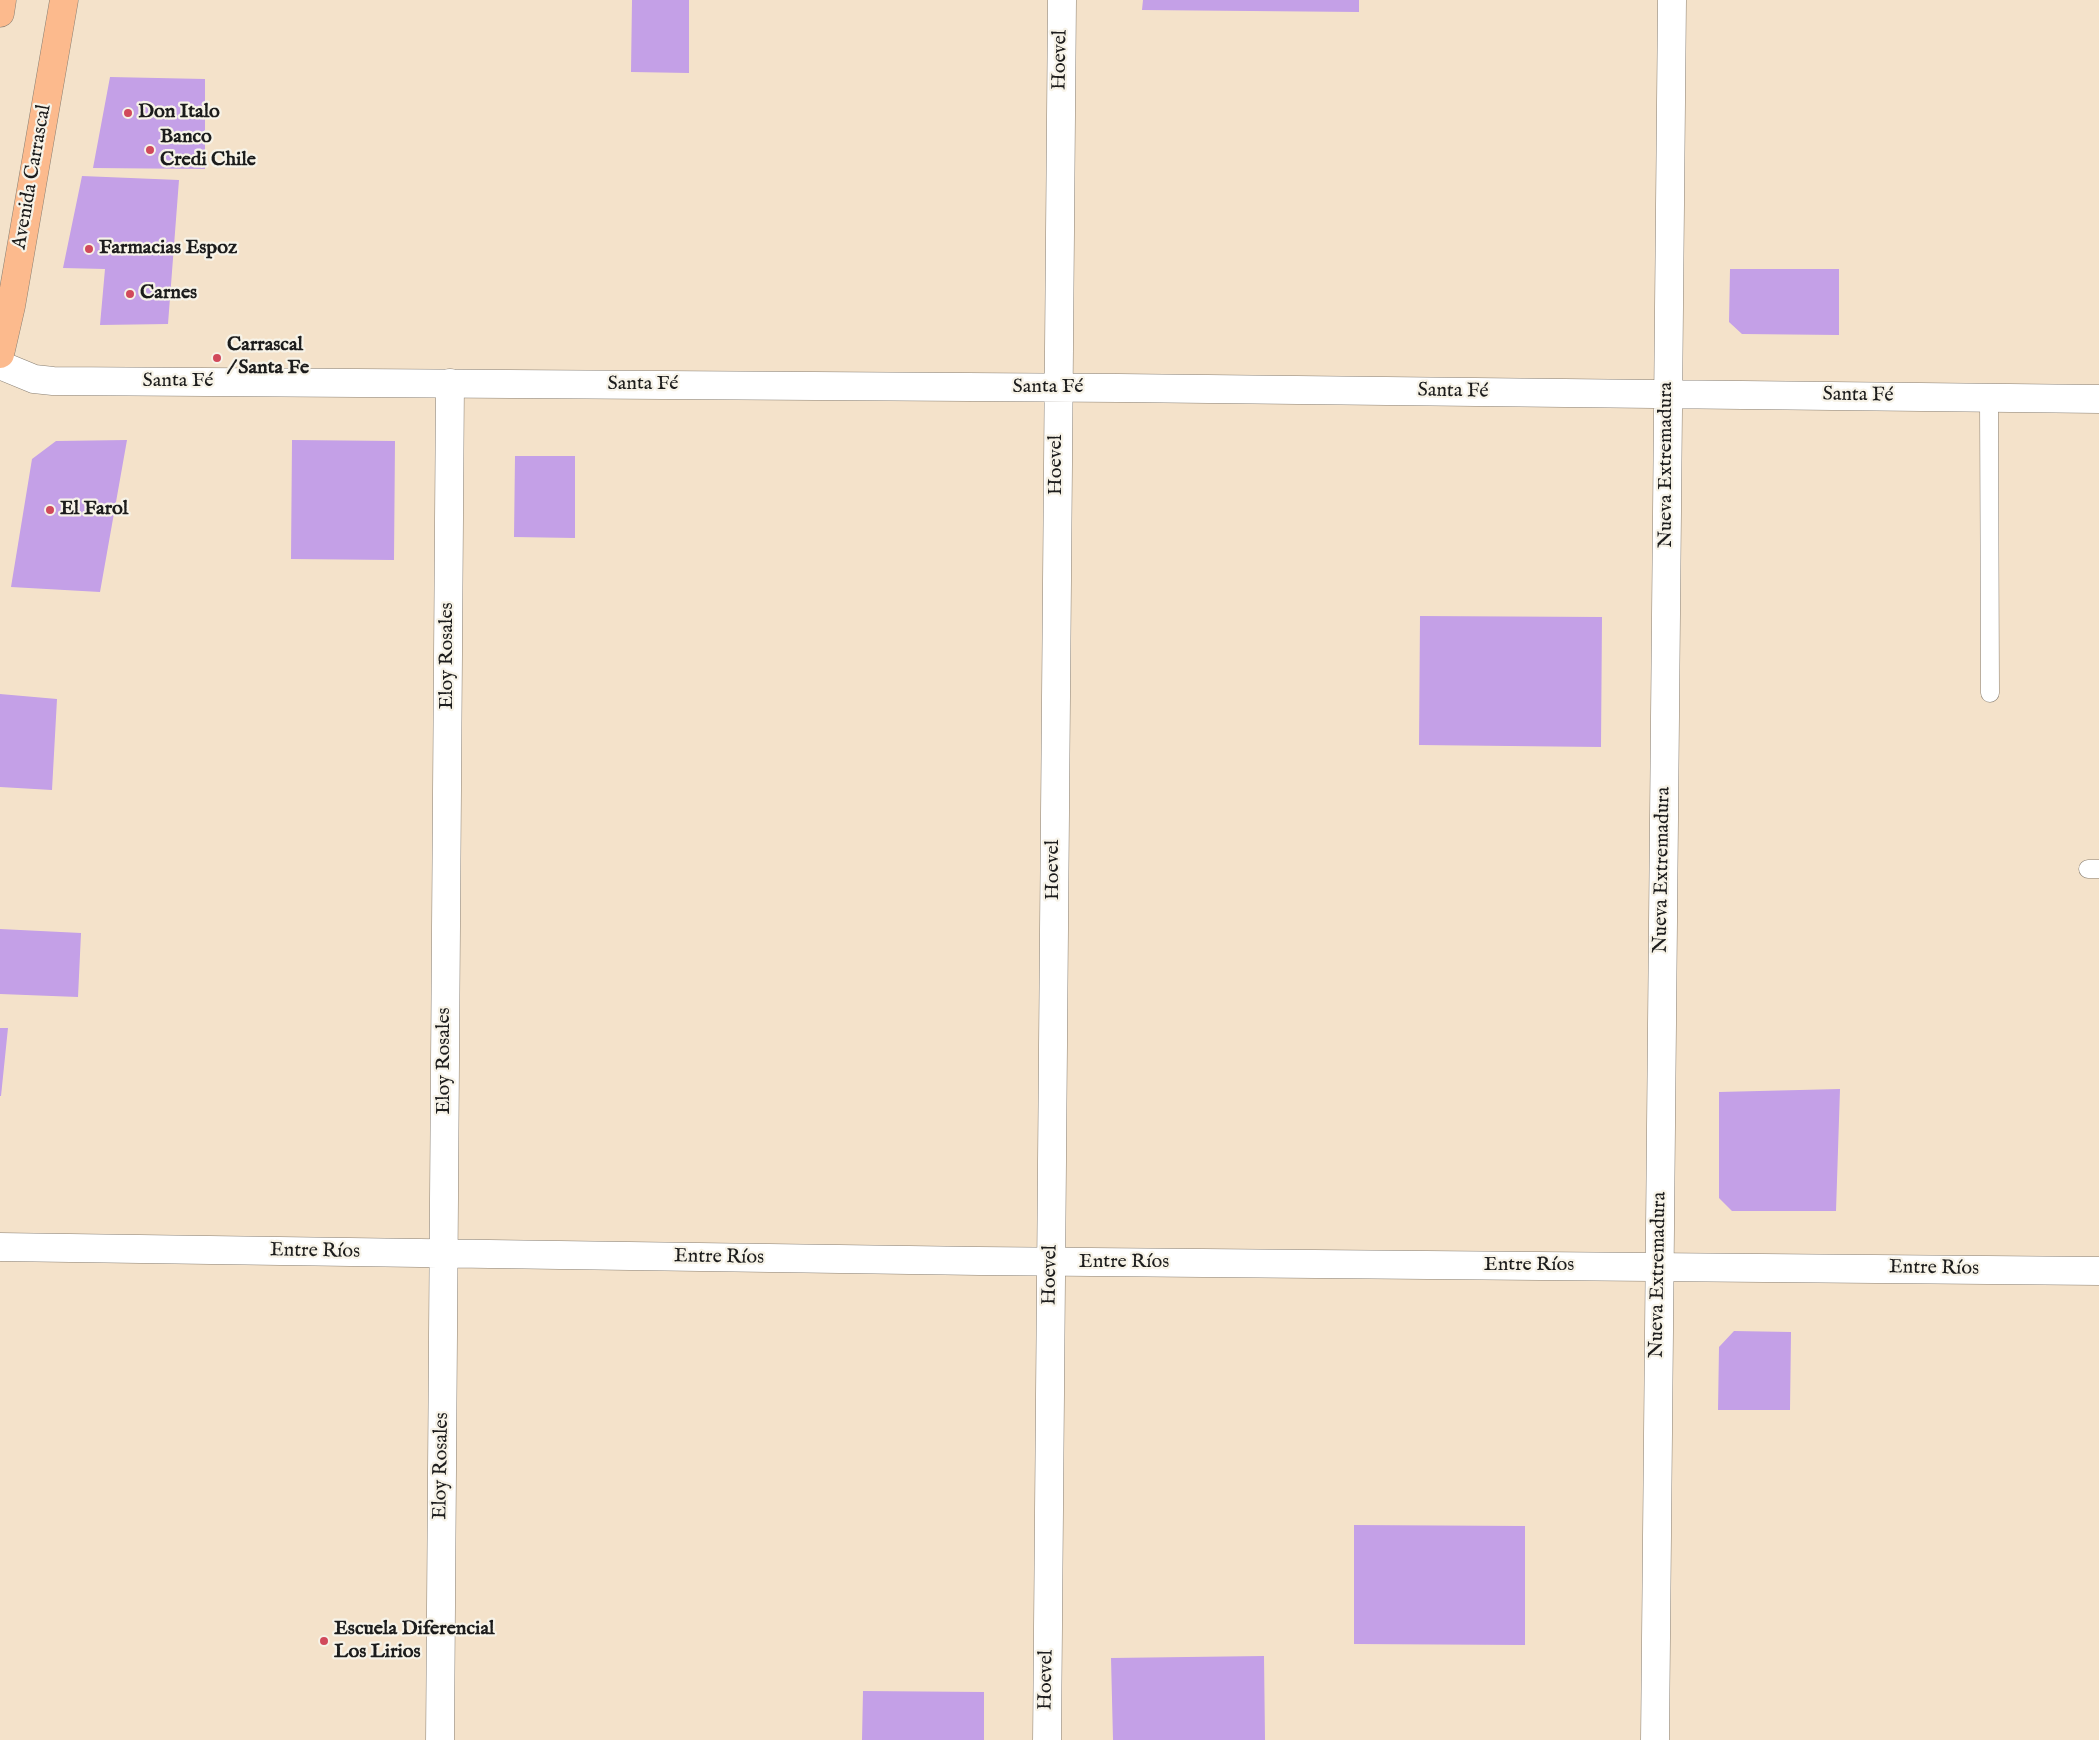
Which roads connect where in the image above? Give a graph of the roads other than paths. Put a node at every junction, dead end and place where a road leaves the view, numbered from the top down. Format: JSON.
{"nodes":[{"id":1,"x":2,"y":0,"type":"edge"},
{"id":2,"x":64,"y":0,"type":"edge"},
{"id":3,"x":1062,"y":0,"type":"edge"},
{"id":4,"x":1672,"y":0,"type":"edge"},
{"id":5,"x":0,"y":12,"type":"edge"},
{"id":6,"x":0,"y":354,"type":"edge"},
{"id":7,"x":0,"y":364,"type":"edge"},
{"id":8,"x":450,"y":383,"type":"junction"},
{"id":9,"x":1057,"y":388,"type":"junction"},
{"id":10,"x":1667,"y":394,"type":"junction"},
{"id":11,"x":1989,"y":397,"type":"junction"},
{"id":12,"x":2099,"y":399,"type":"edge"},
{"id":13,"x":1990,"y":693,"type":"dead end"},
{"id":14,"x":0,"y":1247,"type":"edge"},
{"id":15,"x":444,"y":1255,"type":"junction"},
{"id":16,"x":1051,"y":1262,"type":"junction"},
{"id":17,"x":1659,"y":1267,"type":"junction"},
{"id":18,"x":2099,"y":1271,"type":"edge"},
{"id":19,"x":440,"y":1740,"type":"edge"},
{"id":20,"x":1047,"y":1740,"type":"edge"},
{"id":21,"x":1655,"y":1740,"type":"edge"}],
"edges":[{"from":1,"to":5,"type":"main road"},
{"from":2,"to":6,"type":"main road","name":"Avenida Carrascal"},
{"from":3,"to":9,"type":"street","name":"Hoevel"},
{"from":4,"to":10,"type":"street","name":"Nueva Extremadura"},
{"from":7,"to":8,"type":"street","name":"Santa Fé"},
{"from":8,"to":9,"type":"street","name":"Santa Fé"},
{"from":8,"to":15,"type":"street","name":"Eloy Rosales"},
{"from":9,"to":10,"type":"street","name":"Santa Fé"},
{"from":9,"to":16,"type":"street","name":"Hoevel"},
{"from":10,"to":11,"type":"street","name":"Santa Fé"},
{"from":10,"to":17,"type":"street","name":"Nueva Extremadura"},
{"from":11,"to":12,"type":"street","name":"Santa Fé"},
{"from":11,"to":13,"type":"lane"},
{"from":14,"to":15,"type":"street","name":"Entre Ríos"},
{"from":15,"to":16,"type":"street","name":"Entre Ríos"},
{"from":15,"to":19,"type":"street","name":"Eloy Rosales"},
{"from":16,"to":17,"type":"street","name":"Entre Ríos"},
{"from":16,"to":20,"type":"street","name":"Hoevel"},
{"from":17,"to":18,"type":"street","name":"Entre Ríos"},
{"from":17,"to":21,"type":"street","name":"Nueva Extremadura"}]}
